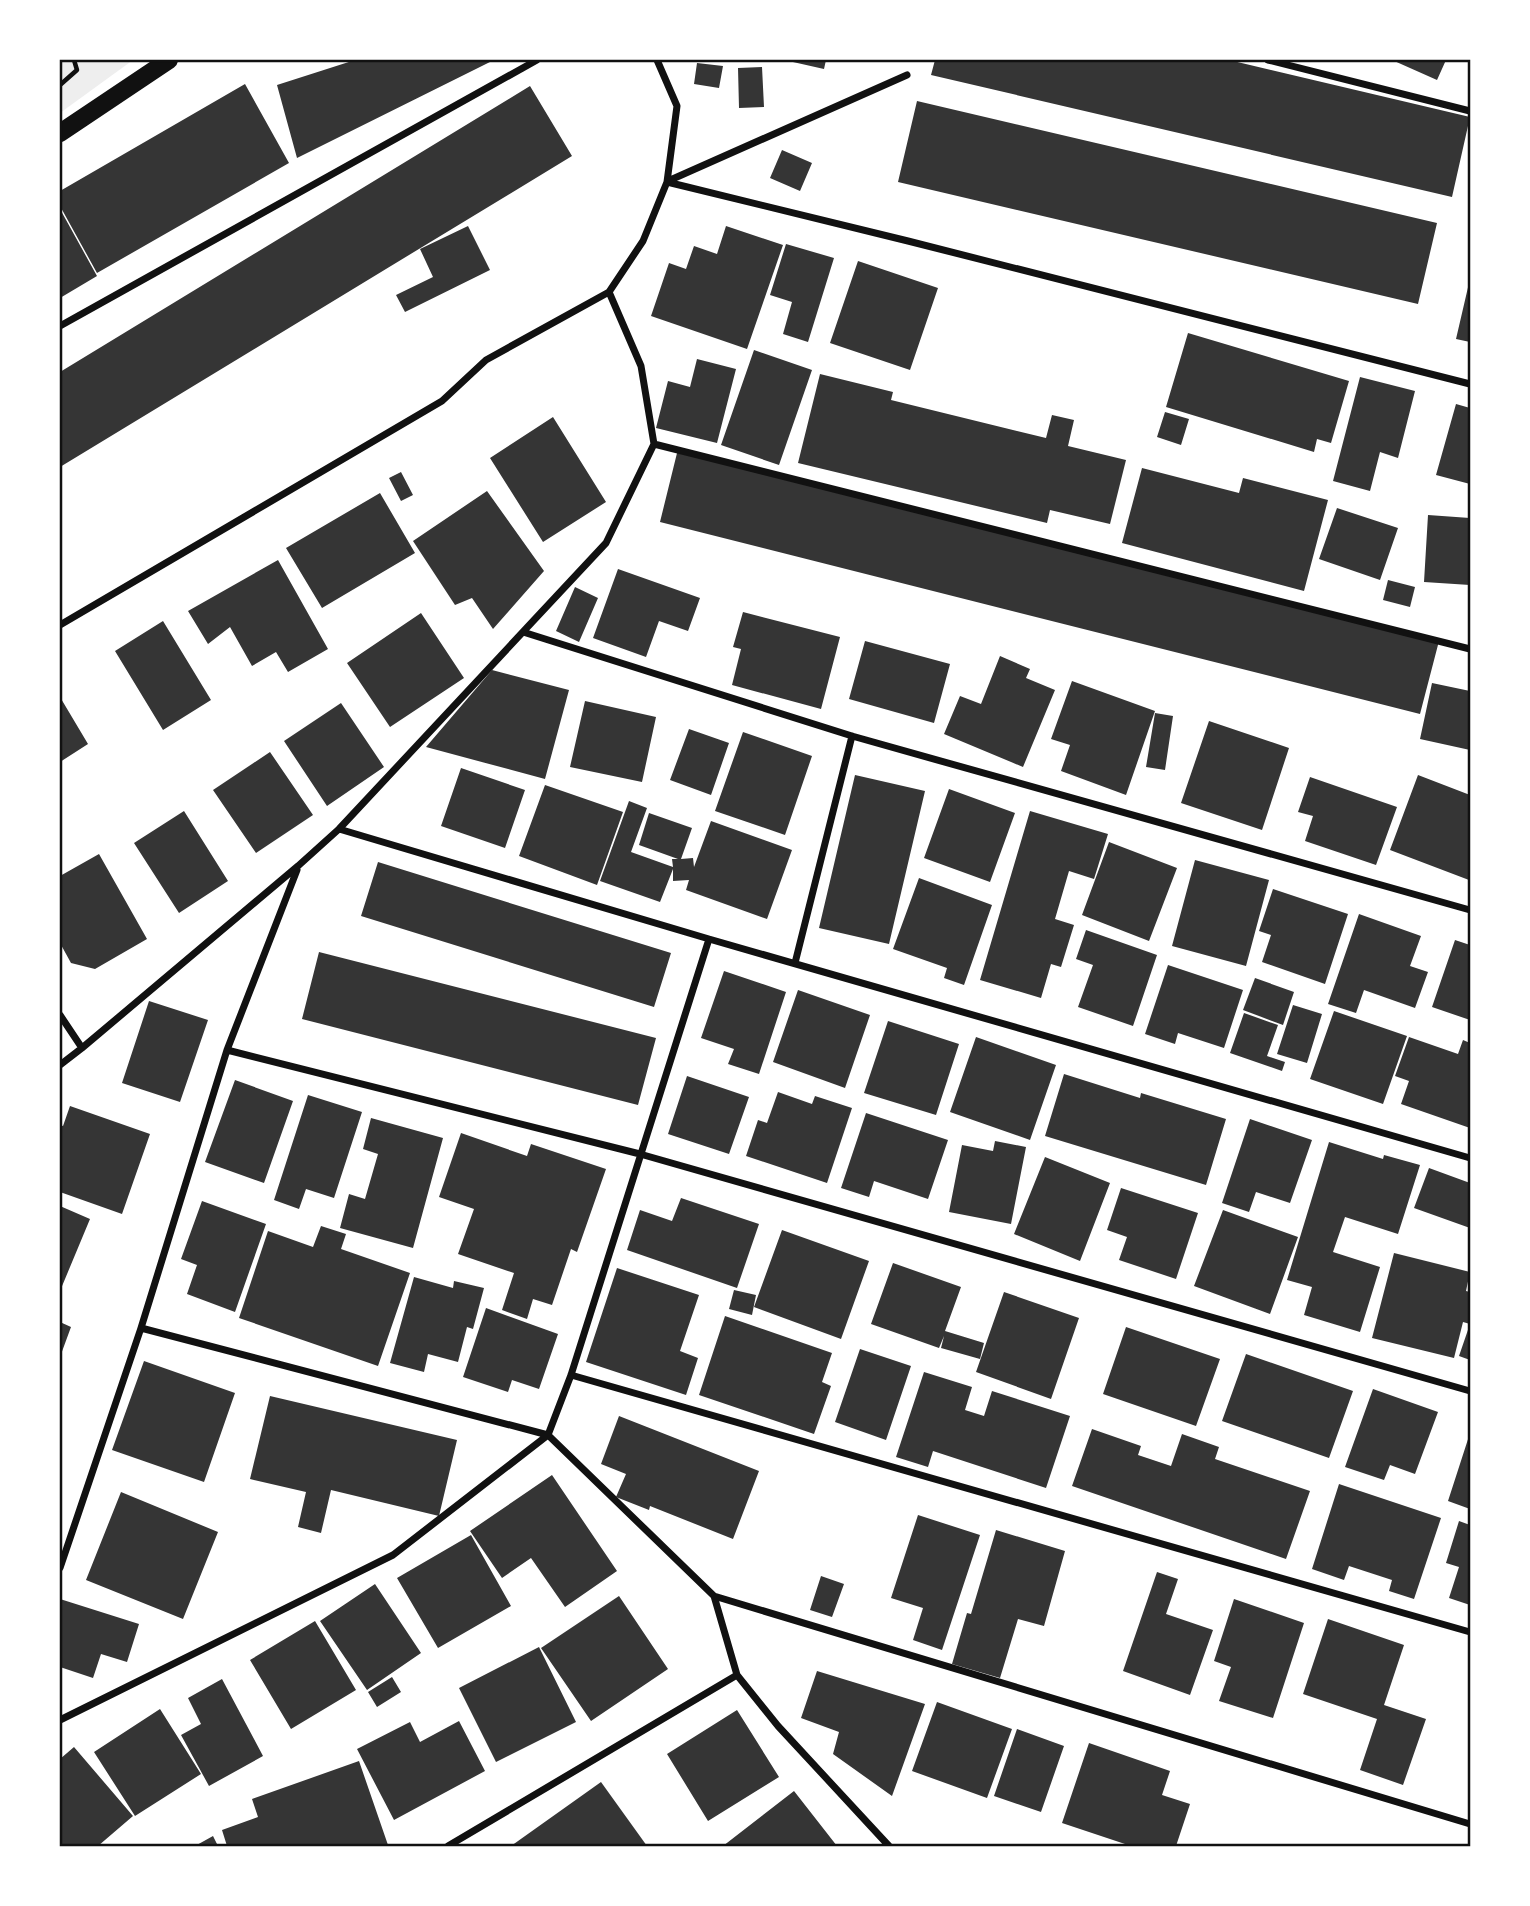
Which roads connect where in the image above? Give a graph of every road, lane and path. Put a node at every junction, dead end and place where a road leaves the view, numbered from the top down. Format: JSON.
{"nodes":[{"id":1,"x":74,"y":60,"type":"edge"},
{"id":2,"x":170,"y":60,"type":"edge"},
{"id":3,"x":537,"y":60,"type":"edge"},
{"id":4,"x":657,"y":60,"type":"edge"},
{"id":5,"x":1268,"y":60,"type":"edge"},
{"id":6,"x":907,"y":75,"type":"dead end"},
{"id":7,"x":60,"y":85,"type":"edge"},
{"id":8,"x":1471,"y":111,"type":"edge"},
{"id":9,"x":60,"y":133,"type":"edge"},
{"id":10,"x":667,"y":182,"type":"junction"},
{"id":11,"x":609,"y":292,"type":"junction"},
{"id":12,"x":60,"y":326,"type":"edge"},
{"id":13,"x":1471,"y":384,"type":"edge"},
{"id":14,"x":654,"y":443,"type":"junction"},
{"id":15,"x":60,"y":625,"type":"edge"},
{"id":16,"x":523,"y":632,"type":"junction"},
{"id":17,"x":1471,"y":649,"type":"edge"},
{"id":18,"x":852,"y":736,"type":"junction"},
{"id":19,"x":339,"y":829,"type":"junction"},
{"id":20,"x":298,"y":866,"type":"junction"},
{"id":21,"x":1471,"y":910,"type":"edge"},
{"id":22,"x":709,"y":939,"type":"junction"},
{"id":23,"x":795,"y":963,"type":"junction"},
{"id":24,"x":60,"y":1015,"type":"edge"},
{"id":25,"x":82,"y":1048,"type":"junction"},
{"id":26,"x":227,"y":1050,"type":"junction"},
{"id":27,"x":60,"y":1065,"type":"edge"},
{"id":28,"x":640,"y":1154,"type":"junction"},
{"id":29,"x":1471,"y":1158,"type":"edge"},
{"id":30,"x":141,"y":1328,"type":"junction"},
{"id":31,"x":571,"y":1375,"type":"junction"},
{"id":32,"x":1471,"y":1391,"type":"edge"},
{"id":33,"x":548,"y":1435,"type":"junction"},
{"id":34,"x":60,"y":1568,"type":"edge"},
{"id":35,"x":714,"y":1596,"type":"junction"},
{"id":36,"x":1471,"y":1632,"type":"edge"},
{"id":37,"x":737,"y":1675,"type":"junction"},
{"id":38,"x":60,"y":1720,"type":"edge"},
{"id":39,"x":1471,"y":1824,"type":"edge"},
{"id":40,"x":447,"y":1846,"type":"edge"},
{"id":41,"x":889,"y":1846,"type":"edge"}],
"edges":[{"from":1,"to":7,"type":"path"},
{"from":2,"to":9,"type":"main road"},
{"from":3,"to":12,"type":"street"},
{"from":4,"to":10,"type":"street"},
{"from":5,"to":8,"type":"street"},
{"from":6,"to":10,"type":"street"},
{"from":10,"to":11,"type":"street"},
{"from":10,"to":13,"type":"street"},
{"from":11,"to":14,"type":"street"},
{"from":11,"to":15,"type":"street"},
{"from":14,"to":16,"type":"street"},
{"from":14,"to":17,"type":"street"},
{"from":16,"to":18,"type":"street"},
{"from":16,"to":19,"type":"street"},
{"from":18,"to":21,"type":"street"},
{"from":18,"to":23,"type":"street"},
{"from":19,"to":20,"type":"street"},
{"from":19,"to":22,"type":"street"},
{"from":20,"to":25,"type":"street"},
{"from":20,"to":26,"type":"street"},
{"from":22,"to":23,"type":"street"},
{"from":22,"to":28,"type":"street"},
{"from":23,"to":29,"type":"street"},
{"from":24,"to":25,"type":"street"},
{"from":25,"to":27,"type":"street"},
{"from":26,"to":28,"type":"street"},
{"from":26,"to":30,"type":"street"},
{"from":28,"to":31,"type":"street"},
{"from":28,"to":32,"type":"street"},
{"from":30,"to":33,"type":"street"},
{"from":30,"to":34,"type":"street"},
{"from":31,"to":33,"type":"street"},
{"from":31,"to":36,"type":"street"},
{"from":33,"to":35,"type":"street"},
{"from":33,"to":38,"type":"street"},
{"from":35,"to":37,"type":"street"},
{"from":35,"to":39,"type":"street"},
{"from":37,"to":40,"type":"street"},
{"from":37,"to":41,"type":"street"}]}
